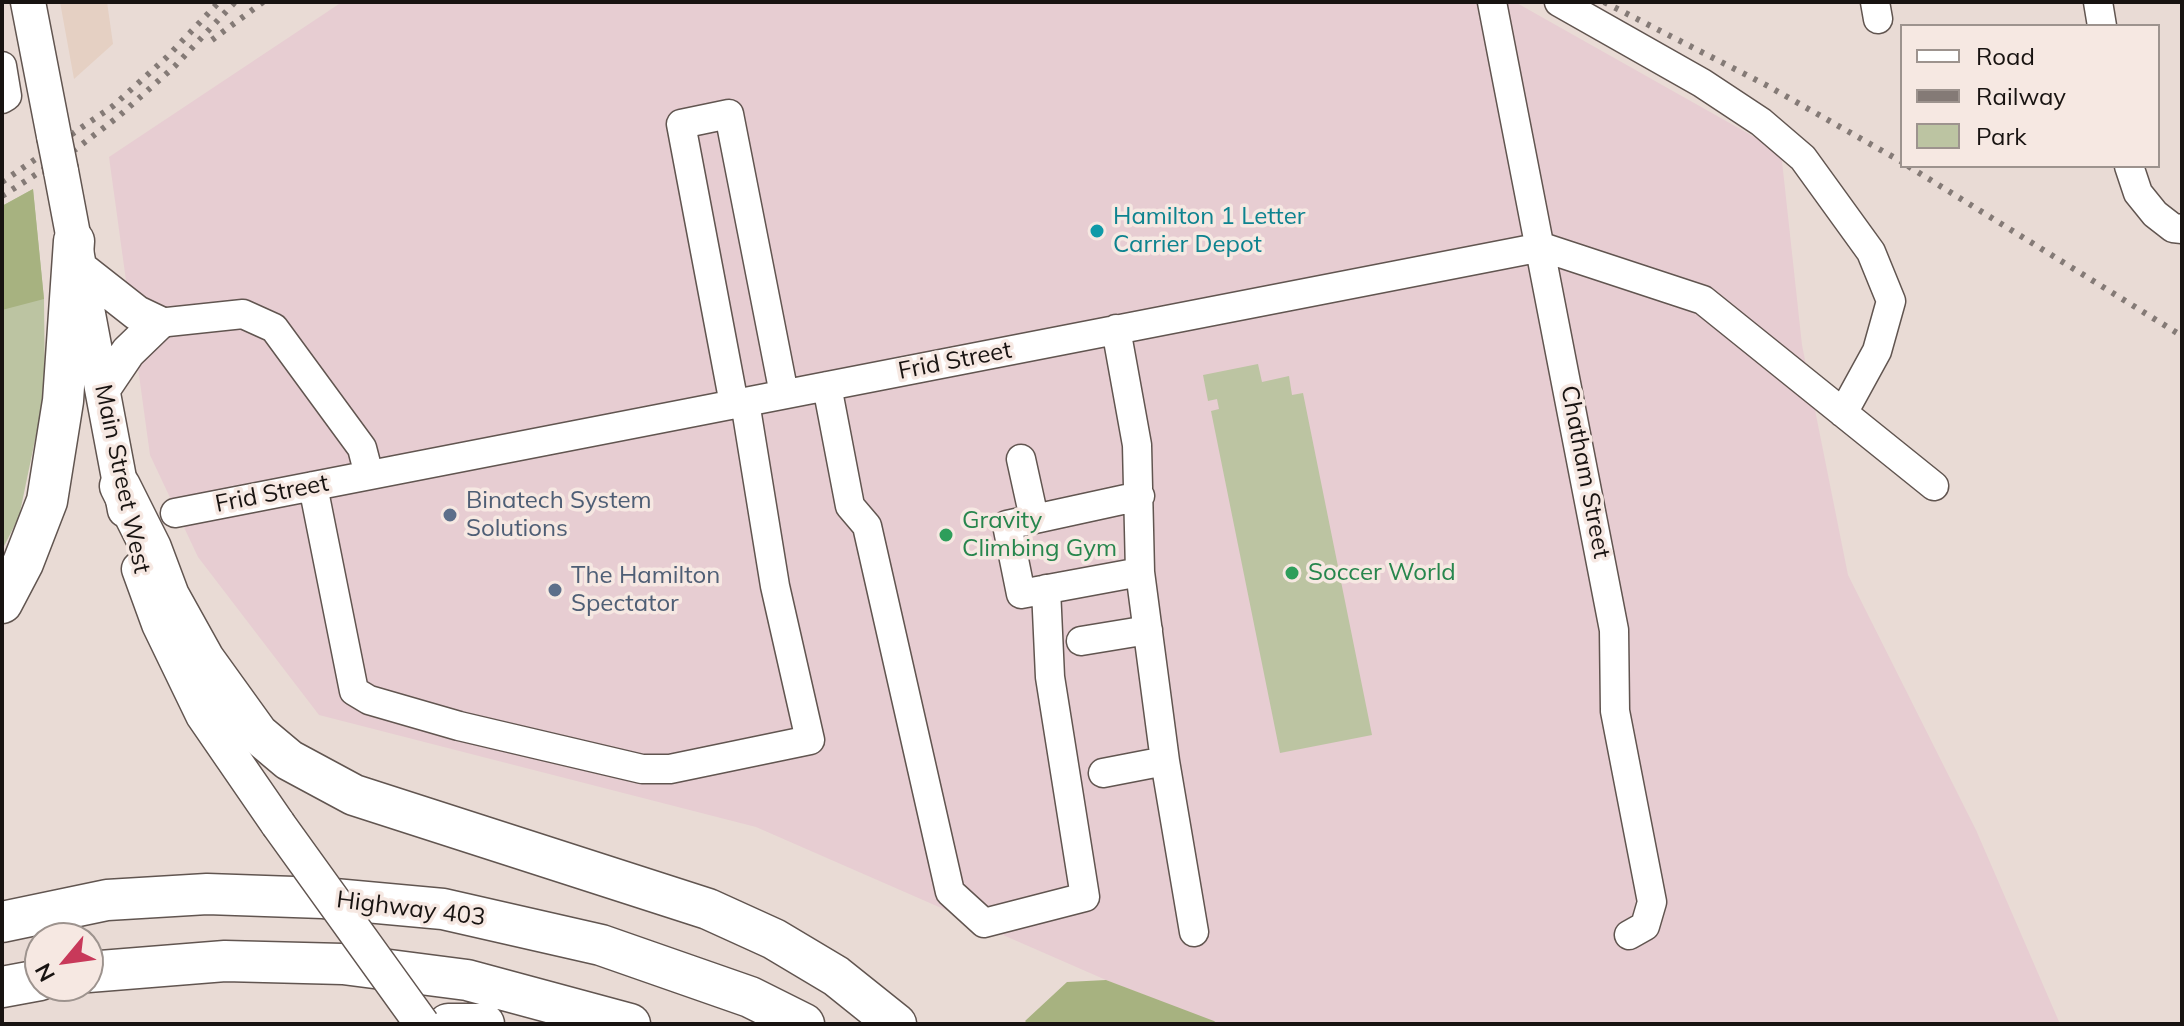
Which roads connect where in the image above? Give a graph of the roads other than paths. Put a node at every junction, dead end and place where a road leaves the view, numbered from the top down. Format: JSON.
{"nodes":[{"id":1,"x":28,"y":2,"type":"edge"},
{"id":2,"x":1559,"y":2,"type":"edge"},
{"id":3,"x":2098,"y":2,"type":"edge"},
{"id":4,"x":1493,"y":5,"type":"edge"},
{"id":5,"x":2102,"y":24,"type":"edge"},
{"id":6,"x":2,"y":66,"type":"edge"},
{"id":7,"x":2,"y":99,"type":"edge"},
{"id":8,"x":2130,"y":168,"type":"edge"},
{"id":9,"x":2177,"y":229,"type":"edge"},
{"id":10,"x":1542,"y":247,"type":"junction"},
{"id":11,"x":78,"y":255,"type":"junction"},
{"id":12,"x":158,"y":323,"type":"junction"},
{"id":13,"x":1116,"y":329,"type":"junction"},
{"id":14,"x":827,"y":386,"type":"junction"},
{"id":15,"x":103,"y":389,"type":"junction"},
{"id":16,"x":784,"y":394,"type":"junction"},
{"id":17,"x":740,"y":403,"type":"junction"},
{"id":18,"x":1843,"y":413,"type":"junction"},
{"id":19,"x":1021,"y":459,"type":"dead end"},
{"id":20,"x":369,"y":475,"type":"junction"},
{"id":21,"x":120,"y":486,"type":"junction"},
{"id":22,"x":313,"y":486,"type":"junction"},
{"id":23,"x":1934,"y":486,"type":"dead end"},
{"id":24,"x":1140,"y":496,"type":"junction"},
{"id":25,"x":175,"y":513,"type":"dead end"},
{"id":26,"x":1034,"y":518,"type":"junction"},
{"id":27,"x":1140,"y":572,"type":"junction"},
{"id":28,"x":1046,"y":589,"type":"junction"},
{"id":29,"x":2,"y":603,"type":"edge"},
{"id":30,"x":1148,"y":630,"type":"junction"},
{"id":31,"x":1081,"y":641,"type":"dead end"},
{"id":32,"x":1165,"y":761,"type":"junction"},
{"id":33,"x":1103,"y":773,"type":"dead end"},
{"id":34,"x":2,"y":922,"type":"edge"},
{"id":35,"x":1194,"y":932,"type":"dead end"},
{"id":36,"x":1629,"y":935,"type":"dead end"},
{"id":37,"x":104,"y":971,"type":"edge"},
{"id":38,"x":24,"y":983,"type":"edge"},
{"id":39,"x":2,"y":987,"type":"edge"},
{"id":40,"x":422,"y":1024,"type":"edge"},
{"id":41,"x":448,"y":1024,"type":"edge"},
{"id":42,"x":484,"y":1024,"type":"edge"},
{"id":43,"x":630,"y":1024,"type":"edge"},
{"id":44,"x":804,"y":1024,"type":"edge"},
{"id":45,"x":896,"y":1024,"type":"edge"}],
"edges":[{"from":1,"to":11,"type":"main road","name":"Main Street West","bridge":true},
{"from":2,"to":18,"type":"street"},
{"from":3,"to":5,"type":"street"},
{"from":4,"to":10,"type":"street","name":"Chatham Street"},
{"from":6,"to":7,"type":"street"},
{"from":8,"to":9,"type":"street"},
{"from":10,"to":13,"type":"street","name":"Frid Street"},
{"from":10,"to":18,"type":"street"},
{"from":10,"to":36,"type":"street","name":"Chatham Street"},
{"from":11,"to":12,"type":"main road"},
{"from":11,"to":15,"type":"main road","name":"Main Street West"},
{"from":11,"to":29,"type":"highway"},
{"from":12,"to":15,"type":"main road"},
{"from":12,"to":20,"type":"street"},
{"from":13,"to":14,"type":"street","name":"Frid Street"},
{"from":13,"to":24,"type":"street"},
{"from":14,"to":16,"type":"street","name":"Frid Street"},
{"from":14,"to":28,"type":"street"},
{"from":15,"to":21,"type":"main road","name":"Main Street West"},
{"from":16,"to":17,"type":"street","name":"Frid Street"},
{"from":16,"to":17,"type":"street"},
{"from":17,"to":20,"type":"street","name":"Frid Street"},
{"from":17,"to":22,"type":"street"},
{"from":18,"to":23,"type":"street"},
{"from":19,"to":26,"type":"street"},
{"from":20,"to":22,"type":"street","name":"Frid Street"},
{"from":21,"to":40,"type":"main road","name":"Main Street West","bridge":true},
{"from":21,"to":45,"type":"highway"},
{"from":22,"to":25,"type":"street","name":"Frid Street"},
{"from":24,"to":26,"type":"street"},
{"from":24,"to":27,"type":"street"},
{"from":26,"to":28,"type":"street"},
{"from":27,"to":28,"type":"street"},
{"from":27,"to":30,"type":"street"},
{"from":30,"to":31,"type":"street"},
{"from":30,"to":32,"type":"street"},
{"from":32,"to":33,"type":"street"},
{"from":32,"to":35,"type":"street"},
{"from":34,"to":44,"type":"highway","name":"Highway 403"},
{"from":37,"to":43,"type":"highway"},
{"from":38,"to":39,"type":"highway"},
{"from":41,"to":42,"type":"highway"}]}
